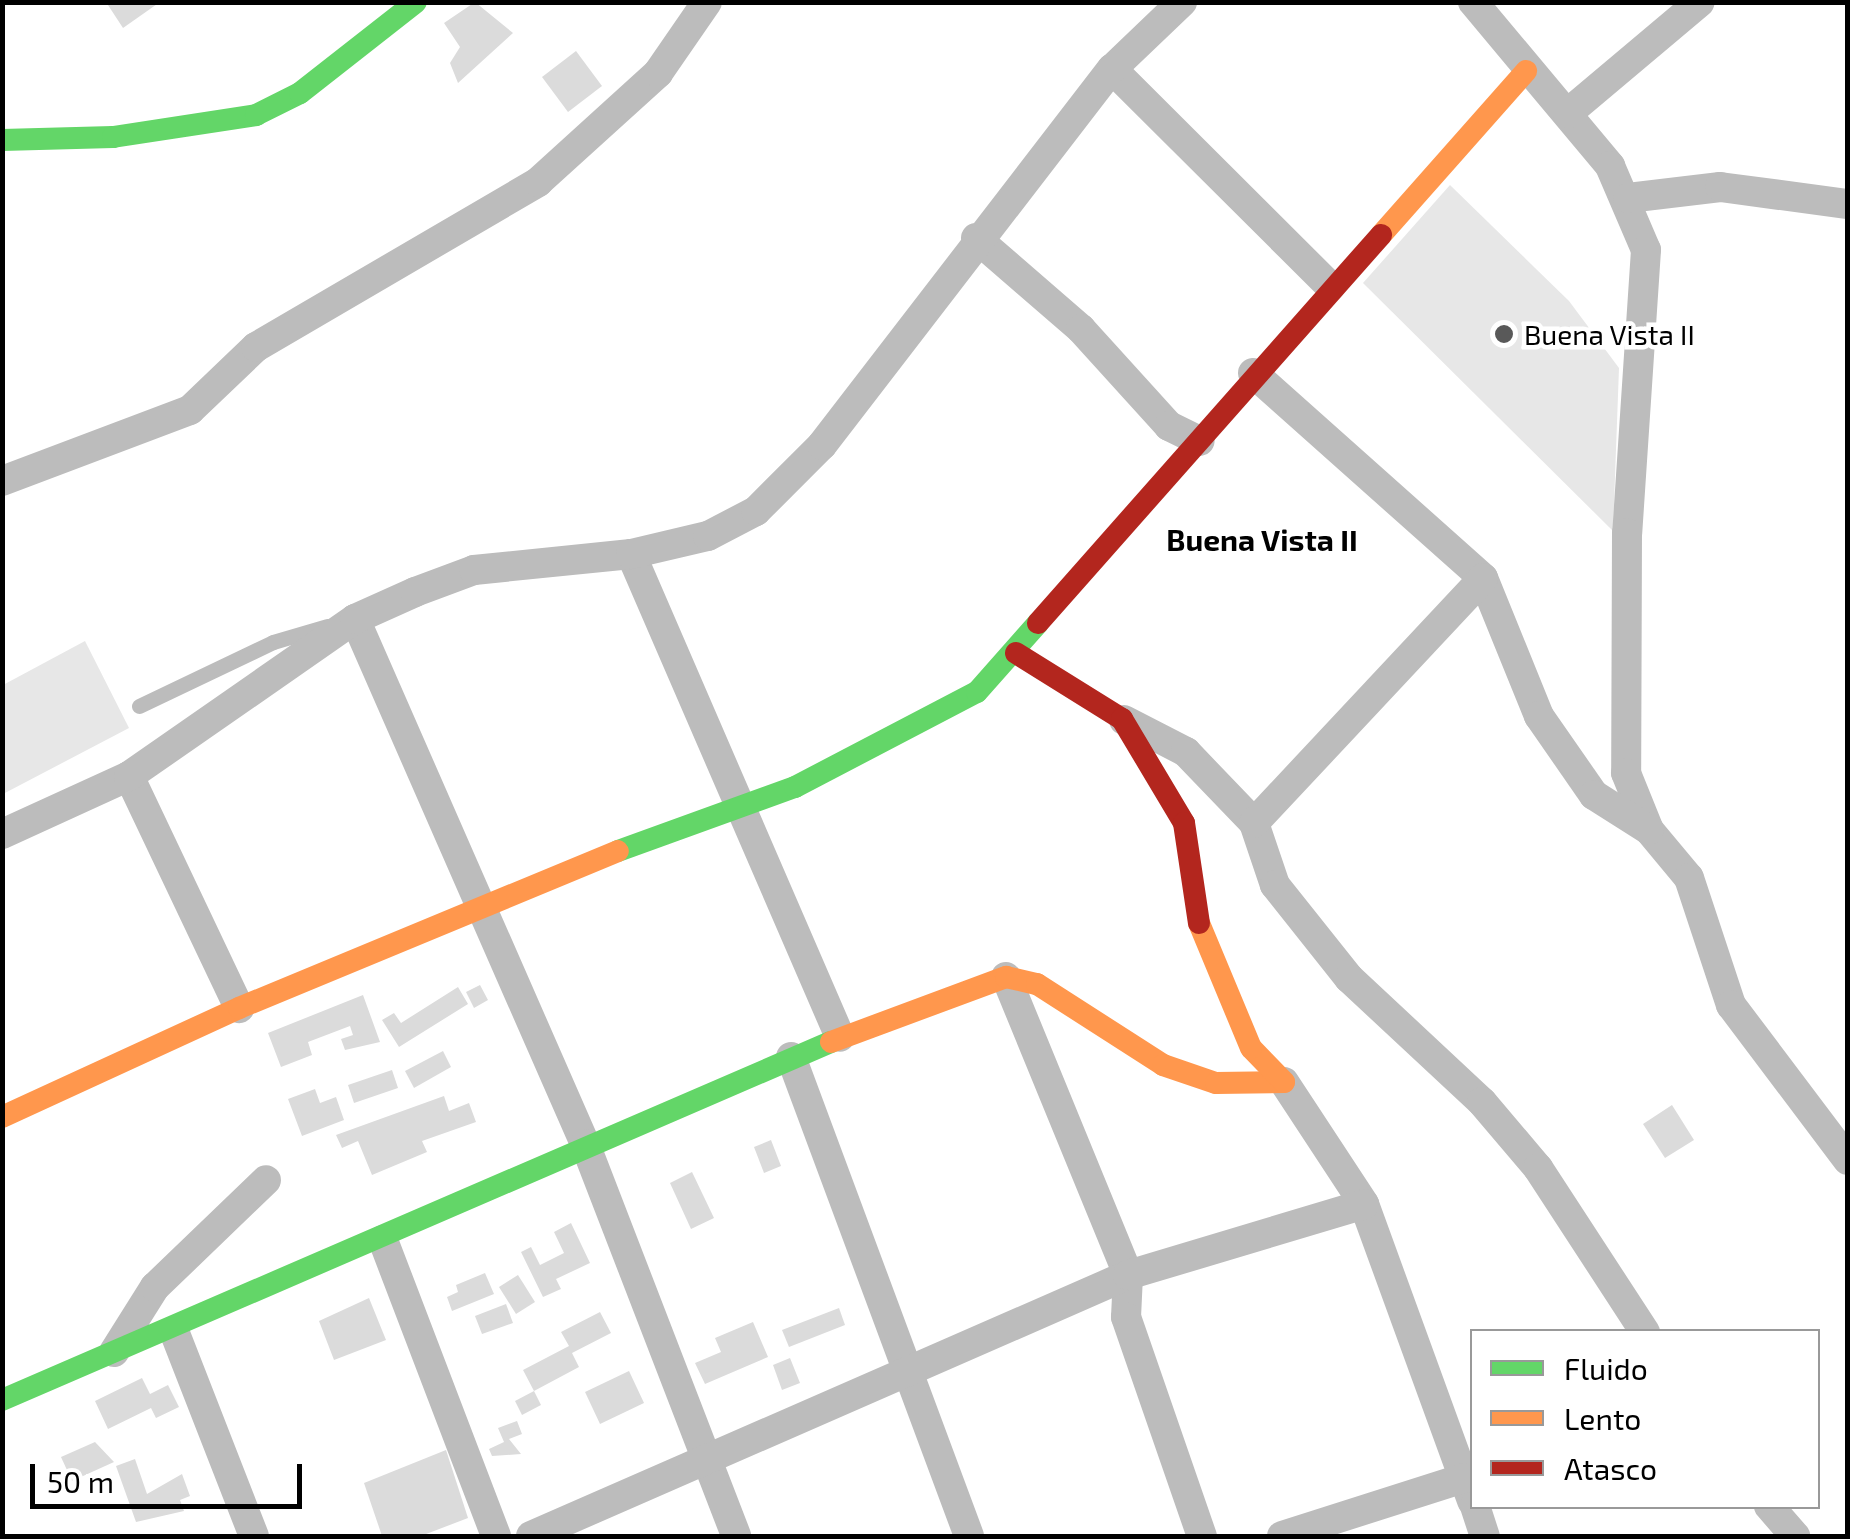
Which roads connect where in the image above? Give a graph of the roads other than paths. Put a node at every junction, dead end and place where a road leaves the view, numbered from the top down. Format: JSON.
{"nodes":[{"id":1,"x":416,"y":2,"type":"edge"},
{"id":2,"x":707,"y":2,"type":"edge"},
{"id":3,"x":1182,"y":2,"type":"edge"},
{"id":4,"x":1472,"y":2,"type":"edge"},
{"id":5,"x":1700,"y":2,"type":"edge"},
{"id":6,"x":1112,"y":69,"type":"junction"},
{"id":7,"x":1526,"y":72,"type":"junction"},
{"id":8,"x":1568,"y":113,"type":"junction"},
{"id":9,"x":2,"y":140,"type":"edge"},
{"id":10,"x":1628,"y":198,"type":"junction"},
{"id":11,"x":1848,"y":204,"type":"edge"},
{"id":12,"x":976,"y":238,"type":"junction"},
{"id":13,"x":1330,"y":286,"type":"junction"},
{"id":14,"x":1253,"y":374,"type":"junction"},
{"id":15,"x":1200,"y":440,"type":"junction"},
{"id":16,"x":2,"y":482,"type":"edge"},
{"id":17,"x":631,"y":554,"type":"junction"},
{"id":18,"x":1483,"y":578,"type":"junction"},
{"id":19,"x":355,"y":618,"type":"junction"},
{"id":20,"x":1016,"y":653,"type":"junction"},
{"id":21,"x":140,"y":706,"type":"dead end"},
{"id":22,"x":1122,"y":719,"type":"junction"},
{"id":23,"x":129,"y":776,"type":"junction"},
{"id":24,"x":743,"y":802,"type":"junction"},
{"id":25,"x":1254,"y":824,"type":"junction"},
{"id":26,"x":1648,"y":830,"type":"junction"},
{"id":27,"x":2,"y":834,"type":"edge"},
{"id":28,"x":485,"y":906,"type":"junction"},
{"id":29,"x":1006,"y":978,"type":"junction"},
{"id":30,"x":238,"y":1008,"type":"junction"},
{"id":31,"x":840,"y":1036,"type":"junction"},
{"id":32,"x":791,"y":1057,"type":"junction"},
{"id":33,"x":1284,"y":1082,"type":"junction"},
{"id":34,"x":2,"y":1118,"type":"edge"},
{"id":35,"x":585,"y":1144,"type":"junction"},
{"id":36,"x":1848,"y":1160,"type":"edge"},
{"id":37,"x":266,"y":1180,"type":"dead end"},
{"id":38,"x":1364,"y":1204,"type":"junction"},
{"id":39,"x":383,"y":1240,"type":"junction"},
{"id":40,"x":1128,"y":1275,"type":"junction"},
{"id":41,"x":1643,"y":1329,"type":"edge"},
{"id":42,"x":174,"y":1331,"type":"junction"},
{"id":43,"x":109,"y":1359,"type":"junction"},
{"id":44,"x":908,"y":1368,"type":"junction"},
{"id":45,"x":2,"y":1400,"type":"edge"},
{"id":46,"x":710,"y":1464,"type":"junction"},
{"id":47,"x":1470,"y":1495,"type":"edge"},
{"id":48,"x":1475,"y":1509,"type":"edge"},
{"id":49,"x":1772,"y":1509,"type":"edge"},
{"id":50,"x":254,"y":1536,"type":"edge"},
{"id":51,"x":496,"y":1536,"type":"edge"},
{"id":52,"x":531,"y":1536,"type":"edge"},
{"id":53,"x":736,"y":1536,"type":"edge"},
{"id":54,"x":969,"y":1536,"type":"edge"},
{"id":55,"x":1202,"y":1536,"type":"edge"},
{"id":56,"x":1282,"y":1536,"type":"edge"},
{"id":57,"x":1486,"y":1536,"type":"edge"},
{"id":58,"x":1795,"y":1536,"type":"edge"}],
"edges":[{"from":1,"to":9,"type":"street"},
{"from":2,"to":16,"type":"street"},
{"from":3,"to":6,"type":"street"},
{"from":4,"to":7,"type":"street"},
{"from":5,"to":8,"type":"street"},
{"from":6,"to":12,"type":"street"},
{"from":6,"to":13,"type":"street"},
{"from":7,"to":8,"type":"street"},
{"from":7,"to":13,"type":"street"},
{"from":8,"to":10,"type":"street"},
{"from":10,"to":11,"type":"street"},
{"from":10,"to":26,"type":"street"},
{"from":12,"to":15,"type":"street"},
{"from":12,"to":17,"type":"street"},
{"from":13,"to":14,"type":"street"},
{"from":14,"to":15,"type":"street"},
{"from":14,"to":18,"type":"street"},
{"from":15,"to":20,"type":"street"},
{"from":17,"to":19,"type":"street"},
{"from":17,"to":24,"type":"street"},
{"from":18,"to":25,"type":"street"},
{"from":18,"to":26,"type":"street"},
{"from":19,"to":21,"type":"lane"},
{"from":19,"to":23,"type":"street"},
{"from":19,"to":28,"type":"street"},
{"from":20,"to":22,"type":"street"},
{"from":20,"to":24,"type":"street"},
{"from":22,"to":25,"type":"street"},
{"from":22,"to":33,"type":"street"},
{"from":23,"to":27,"type":"street"},
{"from":23,"to":30,"type":"street"},
{"from":24,"to":28,"type":"street"},
{"from":24,"to":31,"type":"street"},
{"from":25,"to":41,"type":"street"},
{"from":26,"to":36,"type":"street"},
{"from":28,"to":30,"type":"street"},
{"from":28,"to":35,"type":"street"},
{"from":29,"to":31,"type":"street"},
{"from":29,"to":33,"type":"street"},
{"from":29,"to":40,"type":"street"},
{"from":30,"to":34,"type":"street"},
{"from":31,"to":32,"type":"street"},
{"from":32,"to":35,"type":"street"},
{"from":32,"to":44,"type":"street"},
{"from":33,"to":38,"type":"street"},
{"from":35,"to":39,"type":"street"},
{"from":35,"to":46,"type":"street"},
{"from":37,"to":43,"type":"street"},
{"from":38,"to":40,"type":"street"},
{"from":38,"to":47,"type":"street"},
{"from":39,"to":42,"type":"street"},
{"from":39,"to":51,"type":"street"},
{"from":40,"to":44,"type":"street"},
{"from":40,"to":55,"type":"street"},
{"from":42,"to":43,"type":"street"},
{"from":42,"to":50,"type":"street"},
{"from":43,"to":45,"type":"street"},
{"from":44,"to":46,"type":"street"},
{"from":44,"to":54,"type":"street"},
{"from":46,"to":52,"type":"street"},
{"from":46,"to":53,"type":"street"},
{"from":47,"to":56,"type":"street"},
{"from":48,"to":57,"type":"street"},
{"from":49,"to":58,"type":"street"}]}
